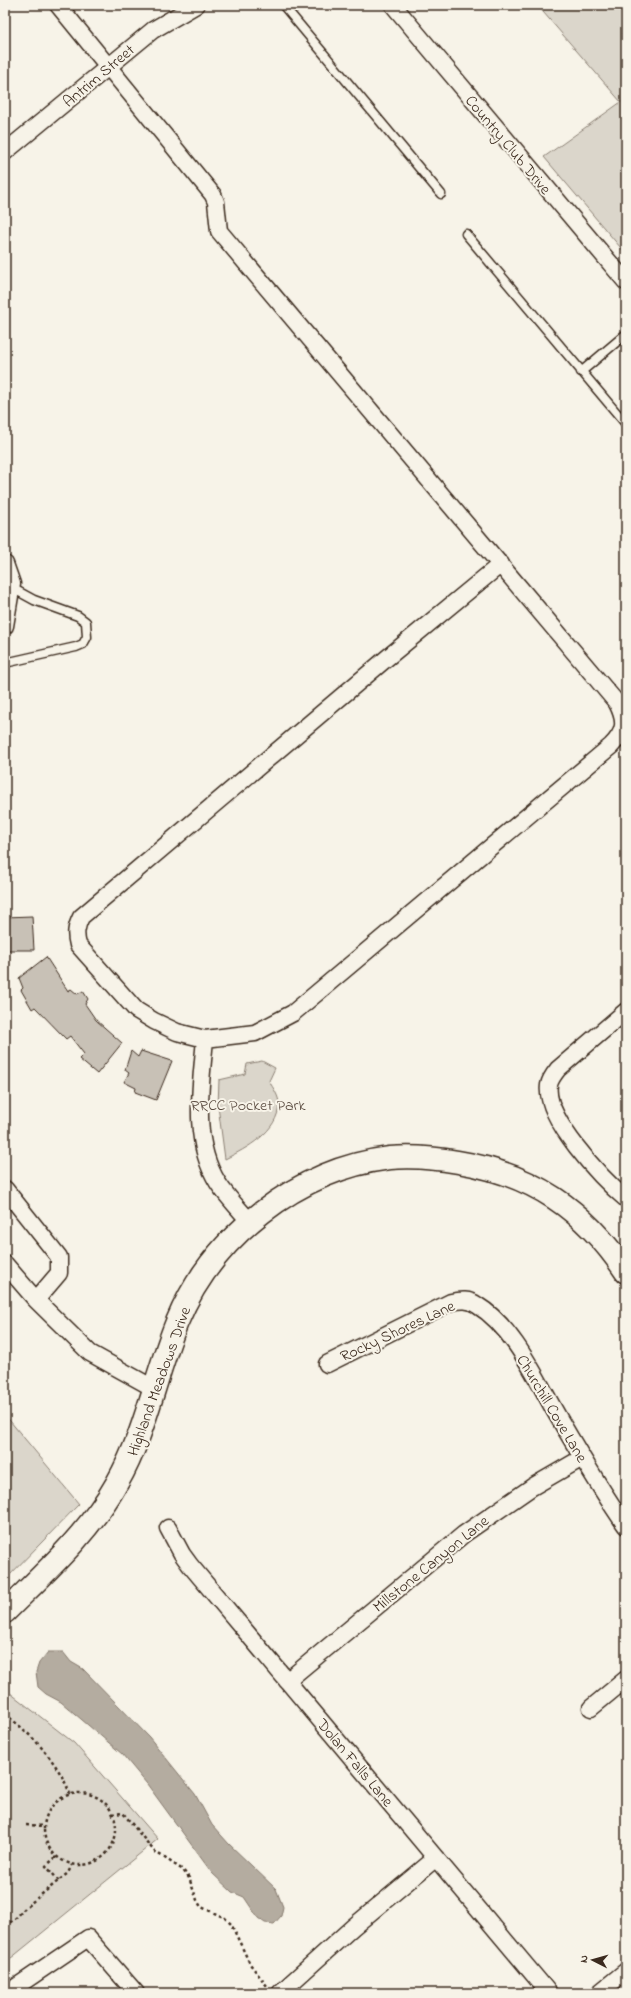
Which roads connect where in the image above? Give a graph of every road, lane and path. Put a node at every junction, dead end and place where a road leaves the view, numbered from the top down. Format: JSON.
{"nodes":[{"id":1,"x":58,"y":5,"type":"edge"},
{"id":2,"x":196,"y":5,"type":"edge"},
{"id":3,"x":282,"y":5,"type":"edge"},
{"id":4,"x":393,"y":5,"type":"edge"},
{"id":5,"x":109,"y":67,"type":"junction"},
{"id":6,"x":5,"y":152,"type":"edge"},
{"id":7,"x":441,"y":194,"type":"dead end"},
{"id":8,"x":466,"y":234,"type":"dead end"},
{"id":9,"x":626,"y":282,"type":"edge"},
{"id":10,"x":626,"y":334,"type":"edge"},
{"id":11,"x":581,"y":372,"type":"junction"},
{"id":12,"x":626,"y":424,"type":"edge"},
{"id":13,"x":5,"y":564,"type":"edge"},
{"id":14,"x":501,"y":564,"type":"junction"},
{"id":15,"x":12,"y":588,"type":"junction"},
{"id":16,"x":5,"y":626,"type":"edge"},
{"id":17,"x":5,"y":663,"type":"edge"},
{"id":18,"x":626,"y":1010,"type":"edge"},
{"id":19,"x":205,"y":1038,"type":"junction"},
{"id":20,"x":5,"y":1189,"type":"edge"},
{"id":21,"x":626,"y":1199,"type":"edge"},
{"id":22,"x":251,"y":1223,"type":"junction"},
{"id":23,"x":5,"y":1264,"type":"edge"},
{"id":24,"x":626,"y":1272,"type":"edge"},
{"id":25,"x":36,"y":1300,"type":"junction"},
{"id":26,"x":469,"y":1300,"type":"joint"},
{"id":27,"x":327,"y":1364,"type":"dead end"},
{"id":28,"x":155,"y":1389,"type":"junction"},
{"id":29,"x":582,"y":1458,"type":"junction"},
{"id":30,"x":626,"y":1526,"type":"edge"},
{"id":31,"x":168,"y":1528,"type":"dead end"},
{"id":32,"x":5,"y":1612,"type":"edge"},
{"id":33,"x":626,"y":1679,"type":"edge"},
{"id":34,"x":287,"y":1681,"type":"junction"},
{"id":35,"x":591,"y":1708,"type":"dead end"},
{"id":36,"x":5,"y":1714,"type":"edge"},
{"id":37,"x":70,"y":1794,"type":"junction"},
{"id":38,"x":112,"y":1814,"type":"junction"},
{"id":39,"x":26,"y":1825,"type":"dead end"},
{"id":40,"x":44,"y":1826,"type":"junction"},
{"id":41,"x":56,"y":1857,"type":"junction"},
{"id":42,"x":436,"y":1858,"type":"junction"},
{"id":43,"x":72,"y":1865,"type":"junction"},
{"id":44,"x":59,"y":1881,"type":"junction"},
{"id":45,"x":5,"y":1926,"type":"edge"},
{"id":46,"x":626,"y":1970,"type":"edge"},
{"id":47,"x":274,"y":1990,"type":"edge"},
{"id":48,"x":7,"y":1993,"type":"edge"},
{"id":49,"x":136,"y":1993,"type":"edge"},
{"id":50,"x":550,"y":1993,"type":"edge"},
{"id":51,"x":599,"y":1993,"type":"edge"}],
"edges":[{"from":1,"to":5,"type":"street"},
{"from":2,"to":5,"type":"street","name":"Antrim Street"},
{"from":3,"to":7,"type":"lane"},
{"from":4,"to":9,"type":"street","name":"Country Club Drive"},
{"from":5,"to":6,"type":"street","name":"Antrim Street"},
{"from":5,"to":14,"type":"street"},
{"from":8,"to":11,"type":"lane"},
{"from":10,"to":11,"type":"lane"},
{"from":11,"to":12,"type":"lane"},
{"from":13,"to":15,"type":"street"},
{"from":14,"to":19,"type":"street"},
{"from":14,"to":19,"type":"street"},
{"from":15,"to":16,"type":"street"},
{"from":15,"to":17,"type":"lane"},
{"from":18,"to":21,"type":"street"},
{"from":19,"to":22,"type":"street"},
{"from":20,"to":25,"type":"street"},
{"from":22,"to":24,"type":"street","name":"Highland Meadows Drive"},
{"from":22,"to":28,"type":"street","name":"Highland Meadows Drive"},
{"from":23,"to":25,"type":"street"},
{"from":25,"to":28,"type":"street"},
{"from":26,"to":27,"type":"street","name":"Rocky Shores Lane"},
{"from":26,"to":29,"type":"street","name":"Churchill Cove Lane"},
{"from":28,"to":32,"type":"street","name":"Highland Meadows Drive"},
{"from":29,"to":30,"type":"street","name":"Churchill Cove Lane"},
{"from":29,"to":34,"type":"street","name":"Millstone Canyon Lane"},
{"from":31,"to":34,"type":"street","name":"Dolan Falls Lane"},
{"from":33,"to":35,"type":"street"},
{"from":34,"to":42,"type":"street","name":"Dolan Falls Lane"},
{"from":36,"to":37,"type":"path"},
{"from":37,"to":38,"type":"path"},
{"from":37,"to":40,"type":"path"},
{"from":38,"to":43,"type":"path"},
{"from":38,"to":47,"type":"path"},
{"from":39,"to":40,"type":"path"},
{"from":40,"to":41,"type":"path"},
{"from":41,"to":43,"type":"path"},
{"from":41,"to":44,"type":"path"},
{"from":42,"to":47,"type":"street"},
{"from":42,"to":50,"type":"street","name":"Dolan Falls Lane"},
{"from":43,"to":44,"type":"path"},
{"from":44,"to":45,"type":"path"},
{"from":46,"to":51,"type":"street"},
{"from":48,"to":49,"type":"street"}]}
